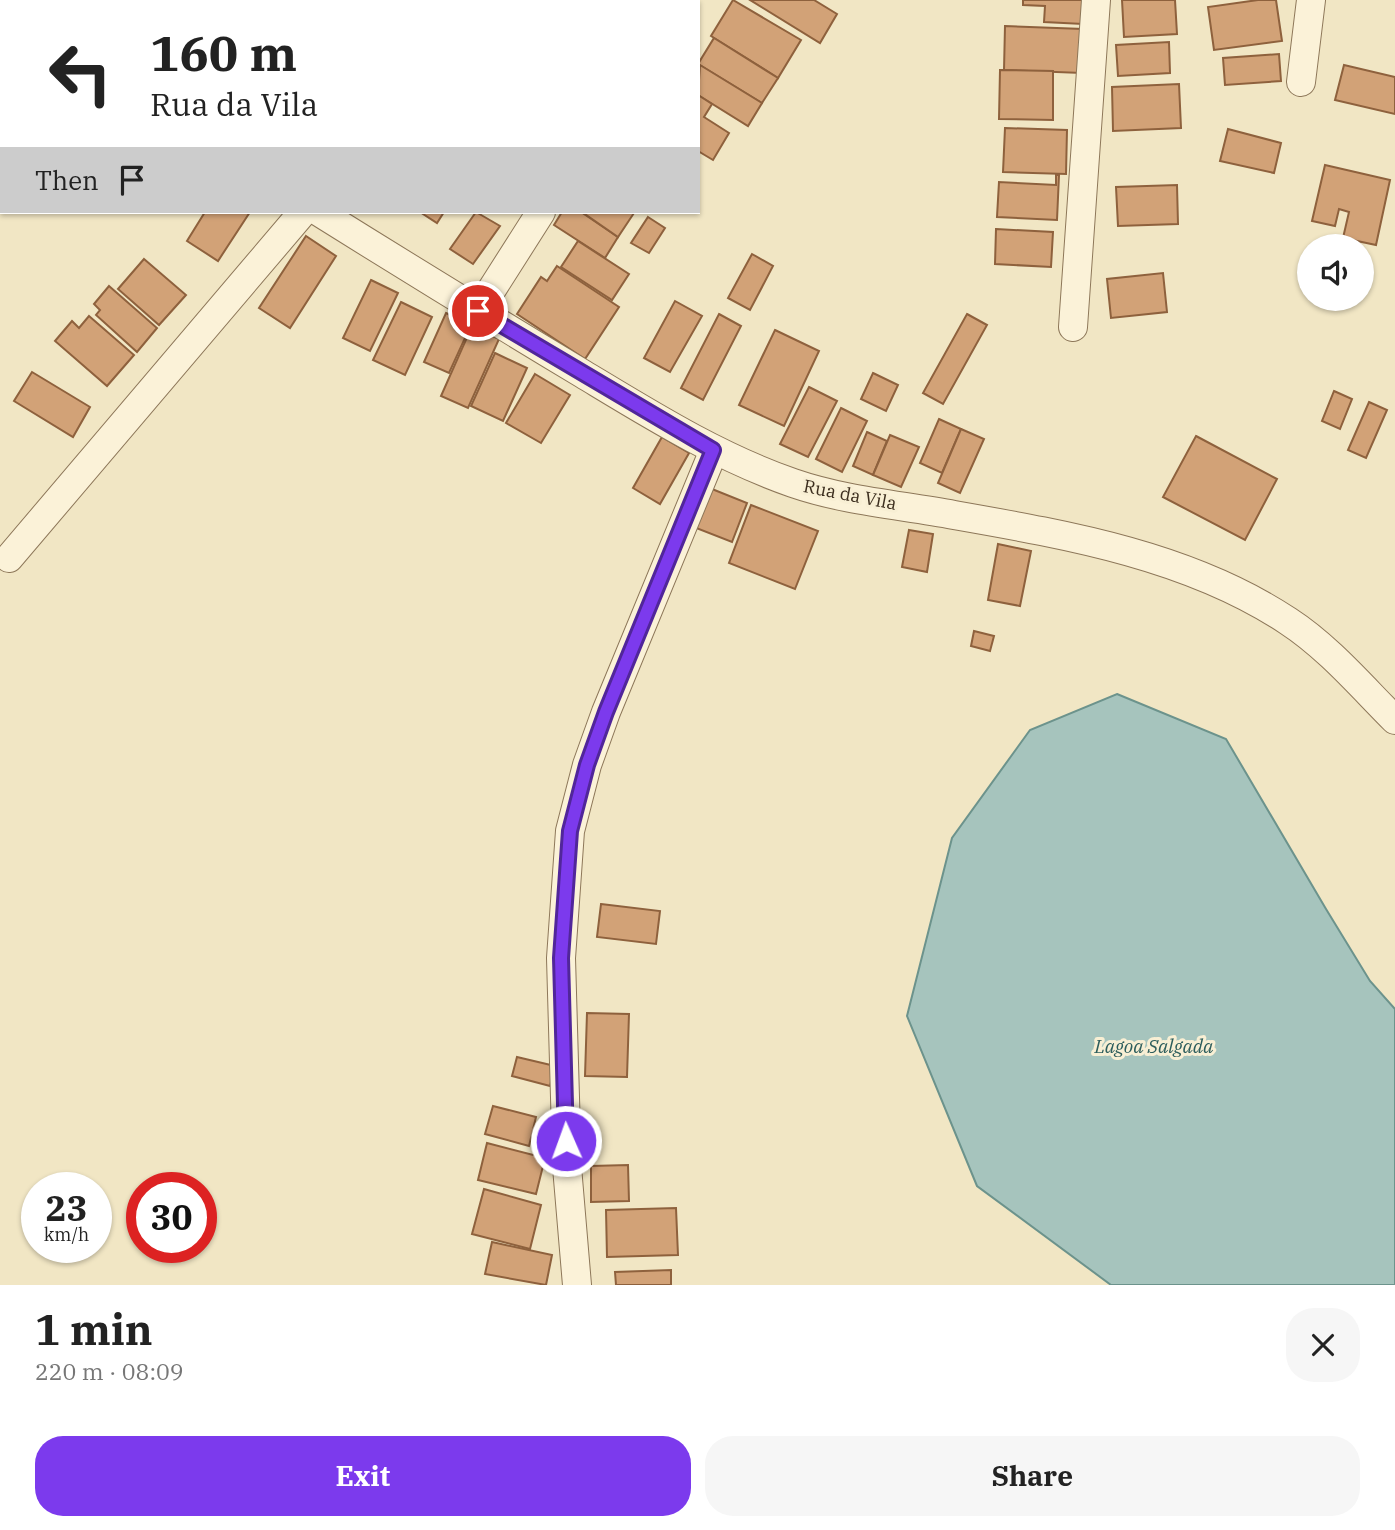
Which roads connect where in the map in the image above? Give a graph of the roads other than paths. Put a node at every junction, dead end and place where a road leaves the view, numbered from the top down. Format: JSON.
{"nodes":[{"id":1,"x":1096,"y":0,"type":"edge"},
{"id":2,"x":1311,"y":0,"type":"edge"},
{"id":3,"x":1301,"y":82,"type":"dead end"},
{"id":4,"x":301,"y":214,"type":"edge"},
{"id":5,"x":322,"y":214,"type":"edge"},
{"id":6,"x":540,"y":214,"type":"edge"},
{"id":7,"x":478,"y":311,"type":"junction"},
{"id":8,"x":1073,"y":327,"type":"dead end"},
{"id":9,"x":713,"y":450,"type":"junction"},
{"id":10,"x":9,"y":558,"type":"dead end"},
{"id":11,"x":1395,"y":720,"type":"edge"},
{"id":12,"x":577,"y":1285,"type":"edge"}],
"edges":[{"from":1,"to":8,"type":"street"},
{"from":2,"to":3,"type":"street"},
{"from":4,"to":10,"type":"street"},
{"from":5,"to":7,"type":"street","name":"Rua da Vila"},
{"from":6,"to":7,"type":"street"},
{"from":7,"to":9,"type":"street","name":"Rua da Vila"},
{"from":9,"to":11,"type":"street","name":"Rua da Vila"},
{"from":9,"to":12,"type":"street"}]}
